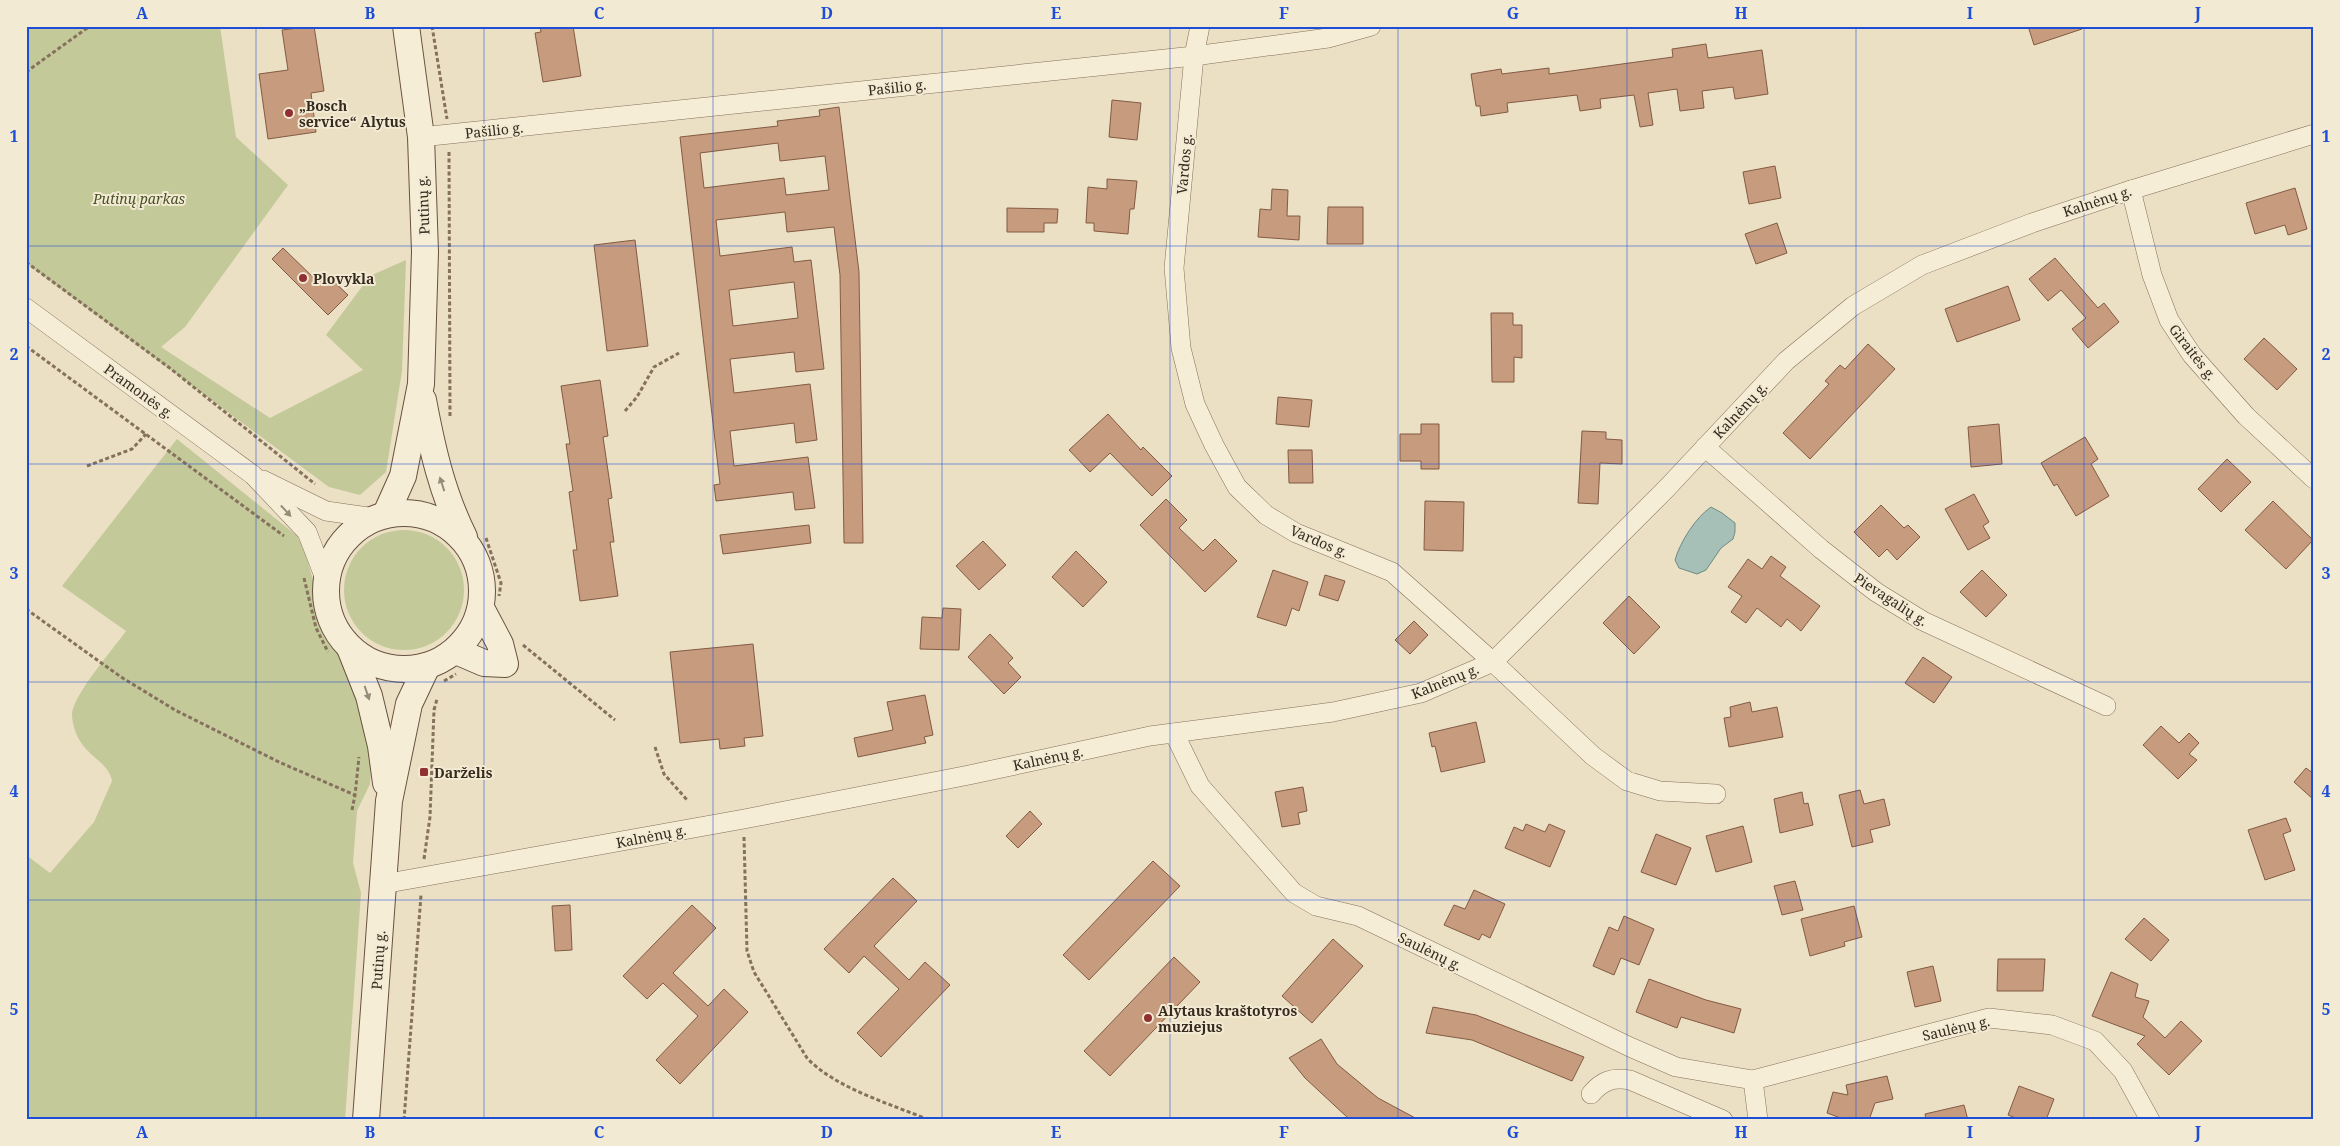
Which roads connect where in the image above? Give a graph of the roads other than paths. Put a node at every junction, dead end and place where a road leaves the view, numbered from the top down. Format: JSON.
{"nodes":[{"id":1,"x":406,"y":26,"type":"edge"},
{"id":2,"x":1200,"y":26,"type":"edge"},
{"id":3,"x":1372,"y":26,"type":"edge"},
{"id":4,"x":1194,"y":56,"type":"junction"},
{"id":5,"x":2314,"y":134,"type":"edge"},
{"id":6,"x":421,"y":138,"type":"junction"},
{"id":7,"x":2131,"y":190,"type":"junction"},
{"id":8,"x":26,"y":308,"type":"edge"},
{"id":9,"x":420,"y":384,"type":"junction"},
{"id":10,"x":1705,"y":447,"type":"junction"},
{"id":11,"x":253,"y":475,"type":"junction"},
{"id":12,"x":2314,"y":479,"type":"edge"},
{"id":13,"x":380,"y":516,"type":"junction"},
{"id":14,"x":475,"y":538,"type":"junction"},
{"id":15,"x":326,"y":581,"type":"junction"},
{"id":16,"x":490,"y":606,"type":"junction"},
{"id":17,"x":350,"y":648,"type":"junction"},
{"id":18,"x":456,"y":650,"type":"junction"},
{"id":19,"x":1493,"y":662,"type":"junction"},
{"id":20,"x":427,"y":666,"type":"junction"},
{"id":21,"x":2106,"y":706,"type":"dead end"},
{"id":22,"x":1174,"y":733,"type":"junction"},
{"id":23,"x":1716,"y":794,"type":"dead end"},
{"id":24,"x":388,"y":801,"type":"junction"},
{"id":25,"x":383,"y":884,"type":"junction"},
{"id":26,"x":1753,"y":1080,"type":"junction"},
{"id":27,"x":1591,"y":1094,"type":"dead end"},
{"id":28,"x":366,"y":1120,"type":"edge"},
{"id":29,"x":1722,"y":1120,"type":"edge"},
{"id":30,"x":1758,"y":1120,"type":"edge"},
{"id":31,"x":2150,"y":1120,"type":"edge"}],
"edges":[{"from":1,"to":6,"type":"main road","name":"Putinų g."},
{"from":2,"to":4,"type":"street","name":"Vardos g."},
{"from":3,"to":4,"type":"street","name":"Pašilio g."},
{"from":4,"to":6,"type":"street","name":"Pašilio g."},
{"from":4,"to":19,"type":"street","name":"Vardos g."},
{"from":5,"to":7,"type":"street","name":"Kalnėnų g."},
{"from":6,"to":9,"type":"main road","name":"Putinų g."},
{"from":7,"to":10,"type":"street","name":"Kalnėnų g."},
{"from":7,"to":12,"type":"street","name":"Giraitės g."},
{"from":8,"to":11,"type":"street","name":"Pramonės g."},
{"from":9,"to":13,"type":"main road","name":"Putinų g."},
{"from":14,"to":9,"type":"main road","name":"Putinų g.","one_way":true},
{"from":10,"to":19,"type":"street","name":"Kalnėnų g."},
{"from":10,"to":21,"type":"street","name":"Pievagalių g."},
{"from":11,"to":13,"type":"street"},
{"from":11,"to":15,"type":"street","one_way":true},
{"from":13,"to":14,"type":"main road"},
{"from":13,"to":15,"type":"main road"},
{"from":14,"to":16,"type":"main road"},
{"from":15,"to":17,"type":"main road"},
{"from":16,"to":18,"type":"main road"},
{"from":16,"to":18,"type":"main road"},
{"from":17,"to":20,"type":"main road"},
{"from":17,"to":24,"type":"main road","name":"Putinų g.","one_way":true},
{"from":18,"to":20,"type":"main road"},
{"from":19,"to":22,"type":"street","name":"Kalnėnų g."},
{"from":19,"to":23,"type":"street","name":"Vardos g."},
{"from":20,"to":24,"type":"main road","name":"Putinų g."},
{"from":22,"to":25,"type":"street","name":"Kalnėnų g."},
{"from":22,"to":26,"type":"street","name":"Saulėnų g."},
{"from":24,"to":25,"type":"main road","name":"Putinų g."},
{"from":25,"to":28,"type":"main road","name":"Putinų g."},
{"from":26,"to":30,"type":"street"},
{"from":26,"to":31,"type":"street","name":"Saulėnų g."},
{"from":27,"to":29,"type":"street"}]}
